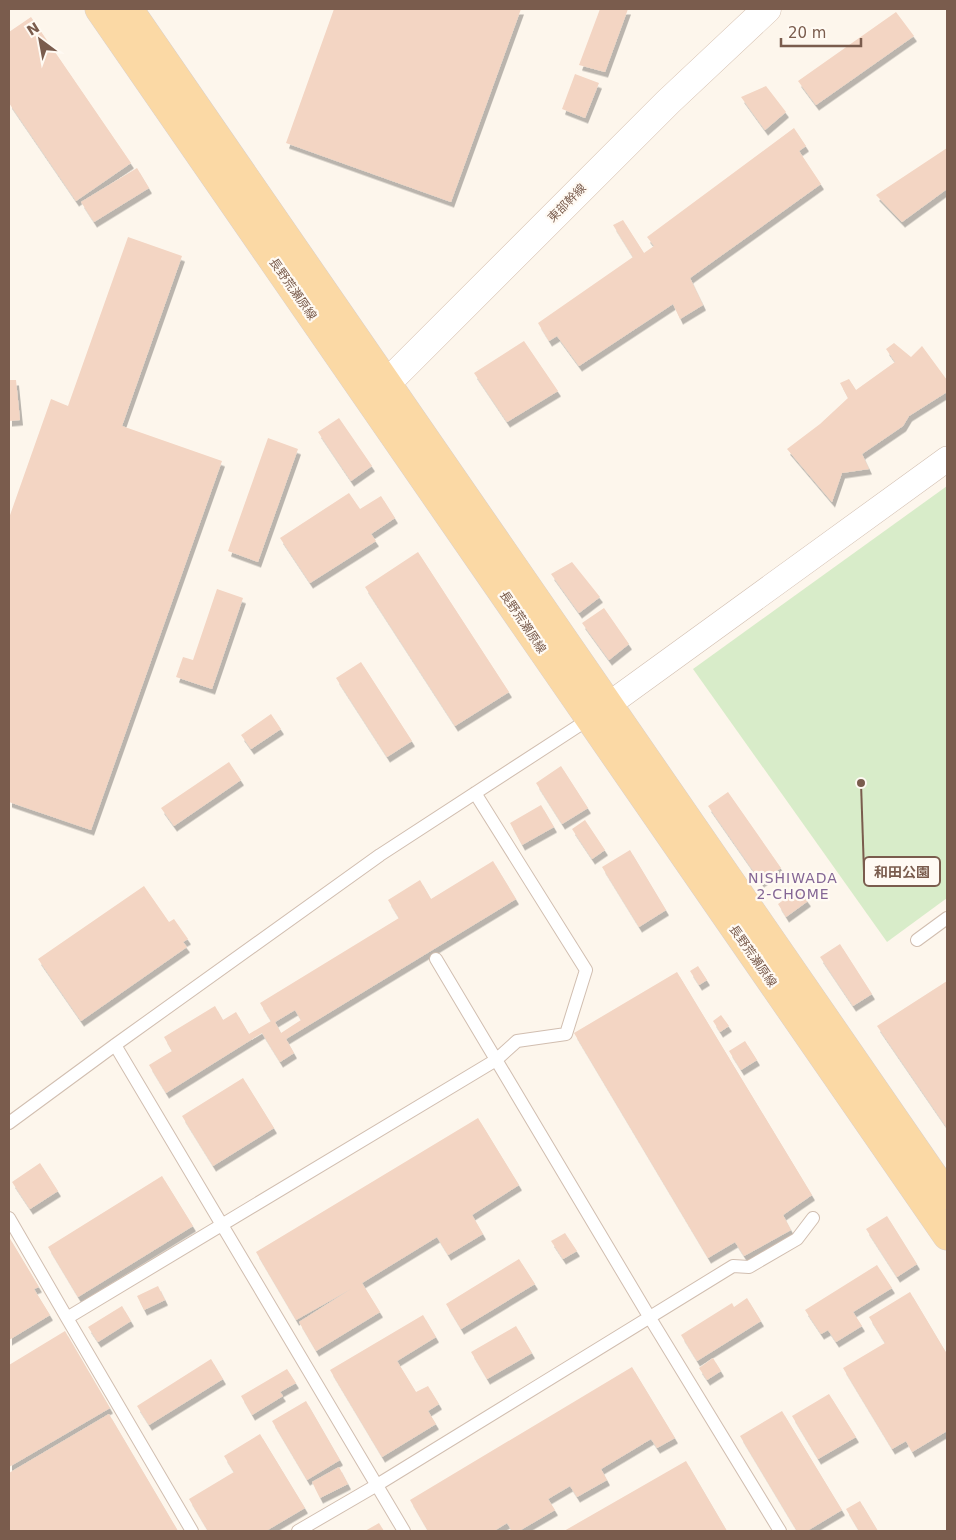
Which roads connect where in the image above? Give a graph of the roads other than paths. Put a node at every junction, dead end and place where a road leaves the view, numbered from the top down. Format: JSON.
{"nodes":[{"id":1,"x":98,"y":9,"type":"edge"},
{"id":2,"x":129,"y":9,"type":"edge"},
{"id":3,"x":767,"y":9,"type":"edge"},
{"id":4,"x":379,"y":392,"type":"junction"},
{"id":5,"x":947,"y":459,"type":"edge"},
{"id":6,"x":599,"y":712,"type":"junction"},
{"id":7,"x":475,"y":793,"type":"junction"},
{"id":8,"x":947,"y":918,"type":"edge"},
{"id":9,"x":917,"y":940,"type":"dead end"},
{"id":10,"x":436,"y":960,"type":"dead end"},
{"id":11,"x":115,"y":1045,"type":"junction"},
{"id":12,"x":496,"y":1060,"type":"junction"},
{"id":13,"x":9,"y":1123,"type":"edge"},
{"id":14,"x":947,"y":1195,"type":"edge"},
{"id":15,"x":9,"y":1218,"type":"edge"},
{"id":16,"x":813,"y":1218,"type":"dead end"},
{"id":17,"x":222,"y":1226,"type":"junction"},
{"id":18,"x":947,"y":1236,"type":"edge"},
{"id":19,"x":67,"y":1318,"type":"junction"},
{"id":20,"x":650,"y":1318,"type":"junction"},
{"id":21,"x":377,"y":1485,"type":"junction"},
{"id":22,"x":192,"y":1531,"type":"edge"},
{"id":23,"x":298,"y":1531,"type":"edge"},
{"id":24,"x":404,"y":1531,"type":"edge"},
{"id":25,"x":780,"y":1531,"type":"edge"}],
"edges":[{"from":1,"to":4,"type":"main road","name":"長野荒瀬原線"},
{"from":2,"to":4,"type":"main road","name":"長野荒瀬原線"},
{"from":3,"to":4,"type":"street","name":"東部幹線"},
{"from":4,"to":6,"type":"main road","name":"長野荒瀬原線"},
{"from":5,"to":6,"type":"street"},
{"from":6,"to":7,"type":"lane"},
{"from":6,"to":14,"type":"main road","name":"長野荒瀬原線"},
{"from":6,"to":18,"type":"main road","name":"長野荒瀬原線"},
{"from":7,"to":11,"type":"lane"},
{"from":7,"to":12,"type":"lane"},
{"from":8,"to":9,"type":"lane"},
{"from":10,"to":12,"type":"lane"},
{"from":11,"to":13,"type":"lane"},
{"from":11,"to":17,"type":"lane"},
{"from":12,"to":17,"type":"lane"},
{"from":12,"to":20,"type":"lane"},
{"from":15,"to":19,"type":"lane"},
{"from":16,"to":20,"type":"lane"},
{"from":17,"to":19,"type":"lane"},
{"from":17,"to":21,"type":"lane"},
{"from":19,"to":22,"type":"lane"},
{"from":20,"to":21,"type":"lane"},
{"from":20,"to":25,"type":"lane"},
{"from":21,"to":23,"type":"lane"},
{"from":21,"to":24,"type":"lane"}]}
